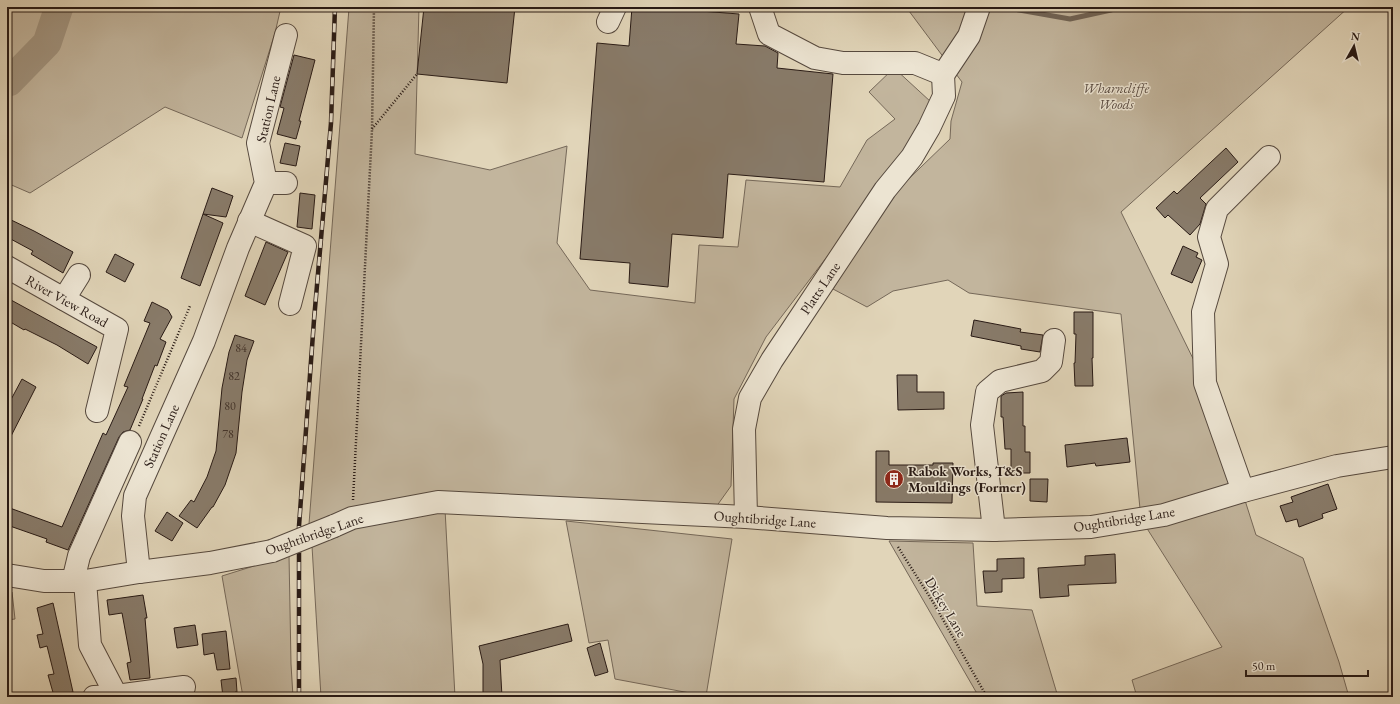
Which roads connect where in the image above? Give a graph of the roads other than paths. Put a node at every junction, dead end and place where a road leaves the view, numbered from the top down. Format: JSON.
{"nodes":[{"id":1,"x":760,"y":7,"type":"edge"},
{"id":2,"x":979,"y":7,"type":"edge"},
{"id":3,"x":286,"y":35,"type":"dead end"},
{"id":4,"x":943,"y":75,"type":"junction"},
{"id":5,"x":1269,"y":157,"type":"dead end"},
{"id":6,"x":249,"y":221,"type":"junction"},
{"id":7,"x":7,"y":267,"type":"edge"},
{"id":8,"x":79,"y":275,"type":"dead end"},
{"id":9,"x":64,"y":299,"type":"junction"},
{"id":10,"x":290,"y":304,"type":"dead end"},
{"id":11,"x":1054,"y":340,"type":"dead end"},
{"id":12,"x":97,"y":411,"type":"dead end"},
{"id":13,"x":130,"y":442,"type":"road end"},
{"id":14,"x":1393,"y":457,"type":"edge"},
{"id":15,"x":1243,"y":491,"type":"junction"},
{"id":16,"x":746,"y":517,"type":"junction"},
{"id":17,"x":994,"y":530,"type":"junction"},
{"id":18,"x":139,"y":572,"type":"junction"},
{"id":19,"x":7,"y":575,"type":"edge"},
{"id":20,"x":79,"y":581,"type":"junction"},
{"id":21,"x":184,"y":687,"type":"dead end"},
{"id":22,"x":116,"y":696,"type":"edge"},
{"id":23,"x":94,"y":697,"type":"edge"}],
"edges":[{"from":1,"to":4,"type":"street"},
{"from":2,"to":4,"type":"street"},
{"from":3,"to":6,"type":"street","name":"Station Lane"},
{"from":4,"to":16,"type":"street","name":"Platts Lane"},
{"from":5,"to":15,"type":"street"},
{"from":6,"to":10,"type":"street"},
{"from":6,"to":18,"type":"street","name":"Station Lane"},
{"from":7,"to":9,"type":"street","name":"River View Road"},
{"from":8,"to":9,"type":"street"},
{"from":9,"to":12,"type":"street","name":"River View Road"},
{"from":11,"to":17,"type":"street"},
{"from":13,"to":20,"type":"street"},
{"from":14,"to":15,"type":"street","name":"Oughtibridge Lane"},
{"from":15,"to":17,"type":"street","name":"Oughtibridge Lane"},
{"from":16,"to":17,"type":"street","name":"Oughtibridge Lane"},
{"from":16,"to":18,"type":"street","name":"Oughtibridge Lane","bridge":true},
{"from":18,"to":20,"type":"street"},
{"from":19,"to":20,"type":"street"},
{"from":20,"to":22,"type":"street"},
{"from":21,"to":22,"type":"street"},
{"from":22,"to":23,"type":"street"}]}
